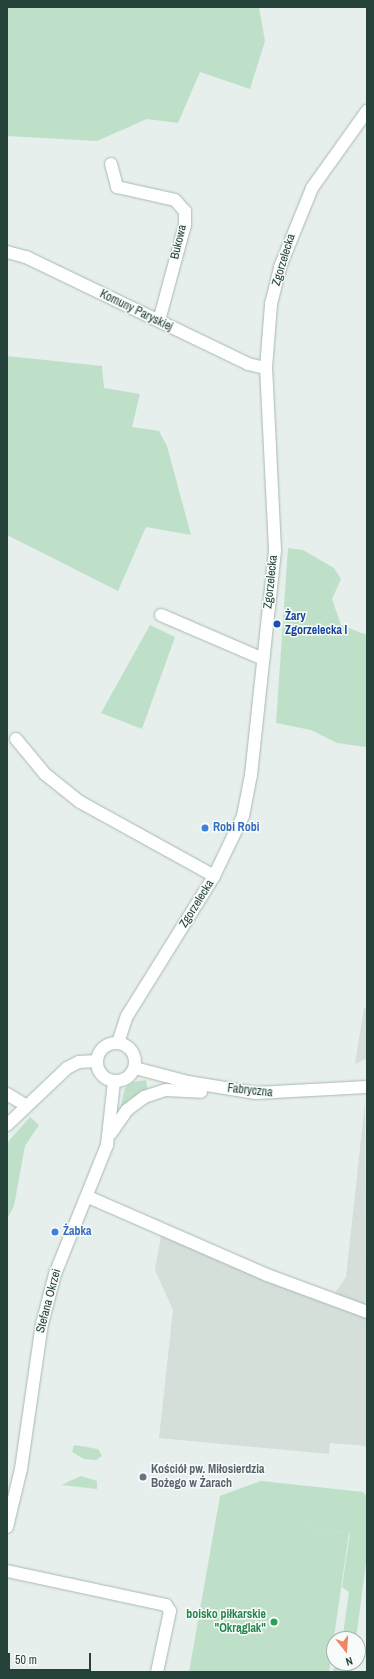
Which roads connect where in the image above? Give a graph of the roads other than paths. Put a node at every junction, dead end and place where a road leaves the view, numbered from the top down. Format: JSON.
{"nodes":[{"id":1,"x":367,"y":111,"type":"edge"},
{"id":2,"x":111,"y":164,"type":"dead end"},
{"id":3,"x":7,"y":252,"type":"edge"},
{"id":4,"x":159,"y":321,"type":"junction"},
{"id":5,"x":266,"y":368,"type":"junction"},
{"id":6,"x":161,"y":615,"type":"dead end"},
{"id":7,"x":263,"y":660,"type":"junction"},
{"id":8,"x":16,"y":739,"type":"dead end"},
{"id":9,"x":214,"y":876,"type":"junction"},
{"id":10,"x":118,"y":1043,"type":"junction"},
{"id":11,"x":97,"y":1061,"type":"junction"},
{"id":12,"x":135,"y":1068,"type":"junction"},
{"id":13,"x":114,"y":1082,"type":"junction"},
{"id":14,"x":367,"y":1088,"type":"edge"},
{"id":15,"x":228,"y":1089,"type":"junction"},
{"id":16,"x":7,"y":1094,"type":"edge"},
{"id":17,"x":25,"y":1105,"type":"junction"},
{"id":18,"x":7,"y":1125,"type":"edge"},
{"id":19,"x":109,"y":1136,"type":"junction"},
{"id":20,"x":88,"y":1197,"type":"junction"},
{"id":21,"x":367,"y":1312,"type":"edge"},
{"id":22,"x":11,"y":1492,"type":"edge"},
{"id":23,"x":7,"y":1527,"type":"edge"},
{"id":24,"x":7,"y":1571,"type":"edge"},
{"id":25,"x":157,"y":1672,"type":"edge"}],
"edges":[{"from":1,"to":5,"type":"street","name":"Zgorzelecka"},
{"from":2,"to":4,"type":"street","name":"Bukowa"},
{"from":3,"to":4,"type":"street","name":"Komuny Paryskiej"},
{"from":4,"to":5,"type":"street","name":"Komuny Paryskiej"},
{"from":5,"to":7,"type":"street","name":"Zgorzelecka"},
{"from":6,"to":7,"type":"street"},
{"from":7,"to":9,"type":"street","name":"Zgorzelecka"},
{"from":8,"to":9,"type":"street"},
{"from":9,"to":10,"type":"street","name":"Zgorzelecka"},
{"from":10,"to":11,"type":"street"},
{"from":10,"to":12,"type":"street"},
{"from":11,"to":13,"type":"street"},
{"from":11,"to":17,"type":"street"},
{"from":12,"to":13,"type":"street"},
{"from":12,"to":15,"type":"street","name":"Fabryczna"},
{"from":13,"to":19,"type":"street","name":"Stefana Okrzei"},
{"from":14,"to":15,"type":"street","name":"Fabryczna"},
{"from":15,"to":19,"type":"street"},
{"from":16,"to":17,"type":"street"},
{"from":17,"to":18,"type":"street"},
{"from":19,"to":20,"type":"street","name":"Stefana Okrzei"},
{"from":20,"to":21,"type":"street"},
{"from":20,"to":22,"type":"street","name":"Stefana Okrzei"},
{"from":22,"to":23,"type":"street","name":"Stefana Okrzei"},
{"from":24,"to":25,"type":"street"}]}
